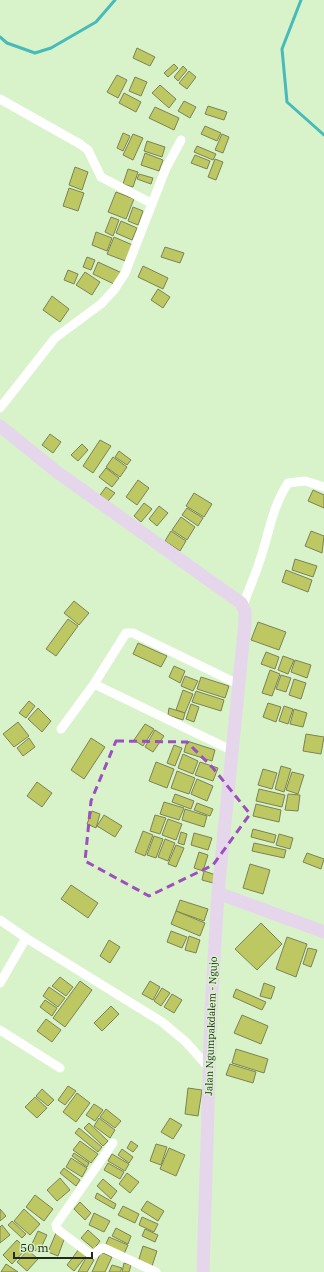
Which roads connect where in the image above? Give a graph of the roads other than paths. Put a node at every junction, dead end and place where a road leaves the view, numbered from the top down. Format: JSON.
{"nodes":[{"id":1,"x":0,"y":99,"type":"edge"},
{"id":2,"x":181,"y":140,"type":"dead end"},
{"id":3,"x":151,"y":203,"type":"junction"},
{"id":4,"x":0,"y":408,"type":"edge"},
{"id":5,"x":0,"y":426,"type":"edge"},
{"id":6,"x":324,"y":488,"type":"edge"},
{"id":7,"x":242,"y":606,"type":"junction"},
{"id":8,"x":94,"y":684,"type":"junction"},
{"id":9,"x":238,"y":684,"type":"junction"},
{"id":10,"x":61,"y":729,"type":"dead end"},
{"id":11,"x":231,"y":750,"type":"junction"},
{"id":12,"x":218,"y":893,"type":"junction"},
{"id":13,"x":0,"y":920,"type":"edge"},
{"id":14,"x":324,"y":932,"type":"edge"},
{"id":15,"x":26,"y":938,"type":"junction"},
{"id":16,"x":0,"y":983,"type":"edge"},
{"id":17,"x":0,"y":1030,"type":"edge"},
{"id":18,"x":60,"y":1068,"type":"dead end"},
{"id":19,"x":208,"y":1068,"type":"junction"},
{"id":20,"x":113,"y":1143,"type":"dead end"},
{"id":21,"x":156,"y":1272,"type":"edge"},
{"id":22,"x":203,"y":1272,"type":"edge"}],
"edges":[{"from":1,"to":3,"type":"street"},
{"from":2,"to":3,"type":"street"},
{"from":3,"to":4,"type":"street"},
{"from":5,"to":7,"type":"street"},
{"from":6,"to":7,"type":"street"},
{"from":7,"to":9,"type":"street","name":"Jalan Ngumpakdalem - Ngujo"},
{"from":8,"to":9,"type":"street"},
{"from":8,"to":10,"type":"street"},
{"from":8,"to":11,"type":"street"},
{"from":9,"to":11,"type":"street","name":"Jalan Ngumpakdalem - Ngujo"},
{"from":11,"to":12,"type":"street","name":"Jalan Ngumpakdalem - Ngujo"},
{"from":12,"to":14,"type":"street"},
{"from":12,"to":19,"type":"street","name":"Jalan Ngumpakdalem - Ngujo"},
{"from":13,"to":15,"type":"street"},
{"from":15,"to":16,"type":"street"},
{"from":15,"to":19,"type":"street"},
{"from":17,"to":18,"type":"street"},
{"from":19,"to":22,"type":"street","name":"Jalan Ngumpakdalem - Ngujo"},
{"from":20,"to":21,"type":"street"}]}
